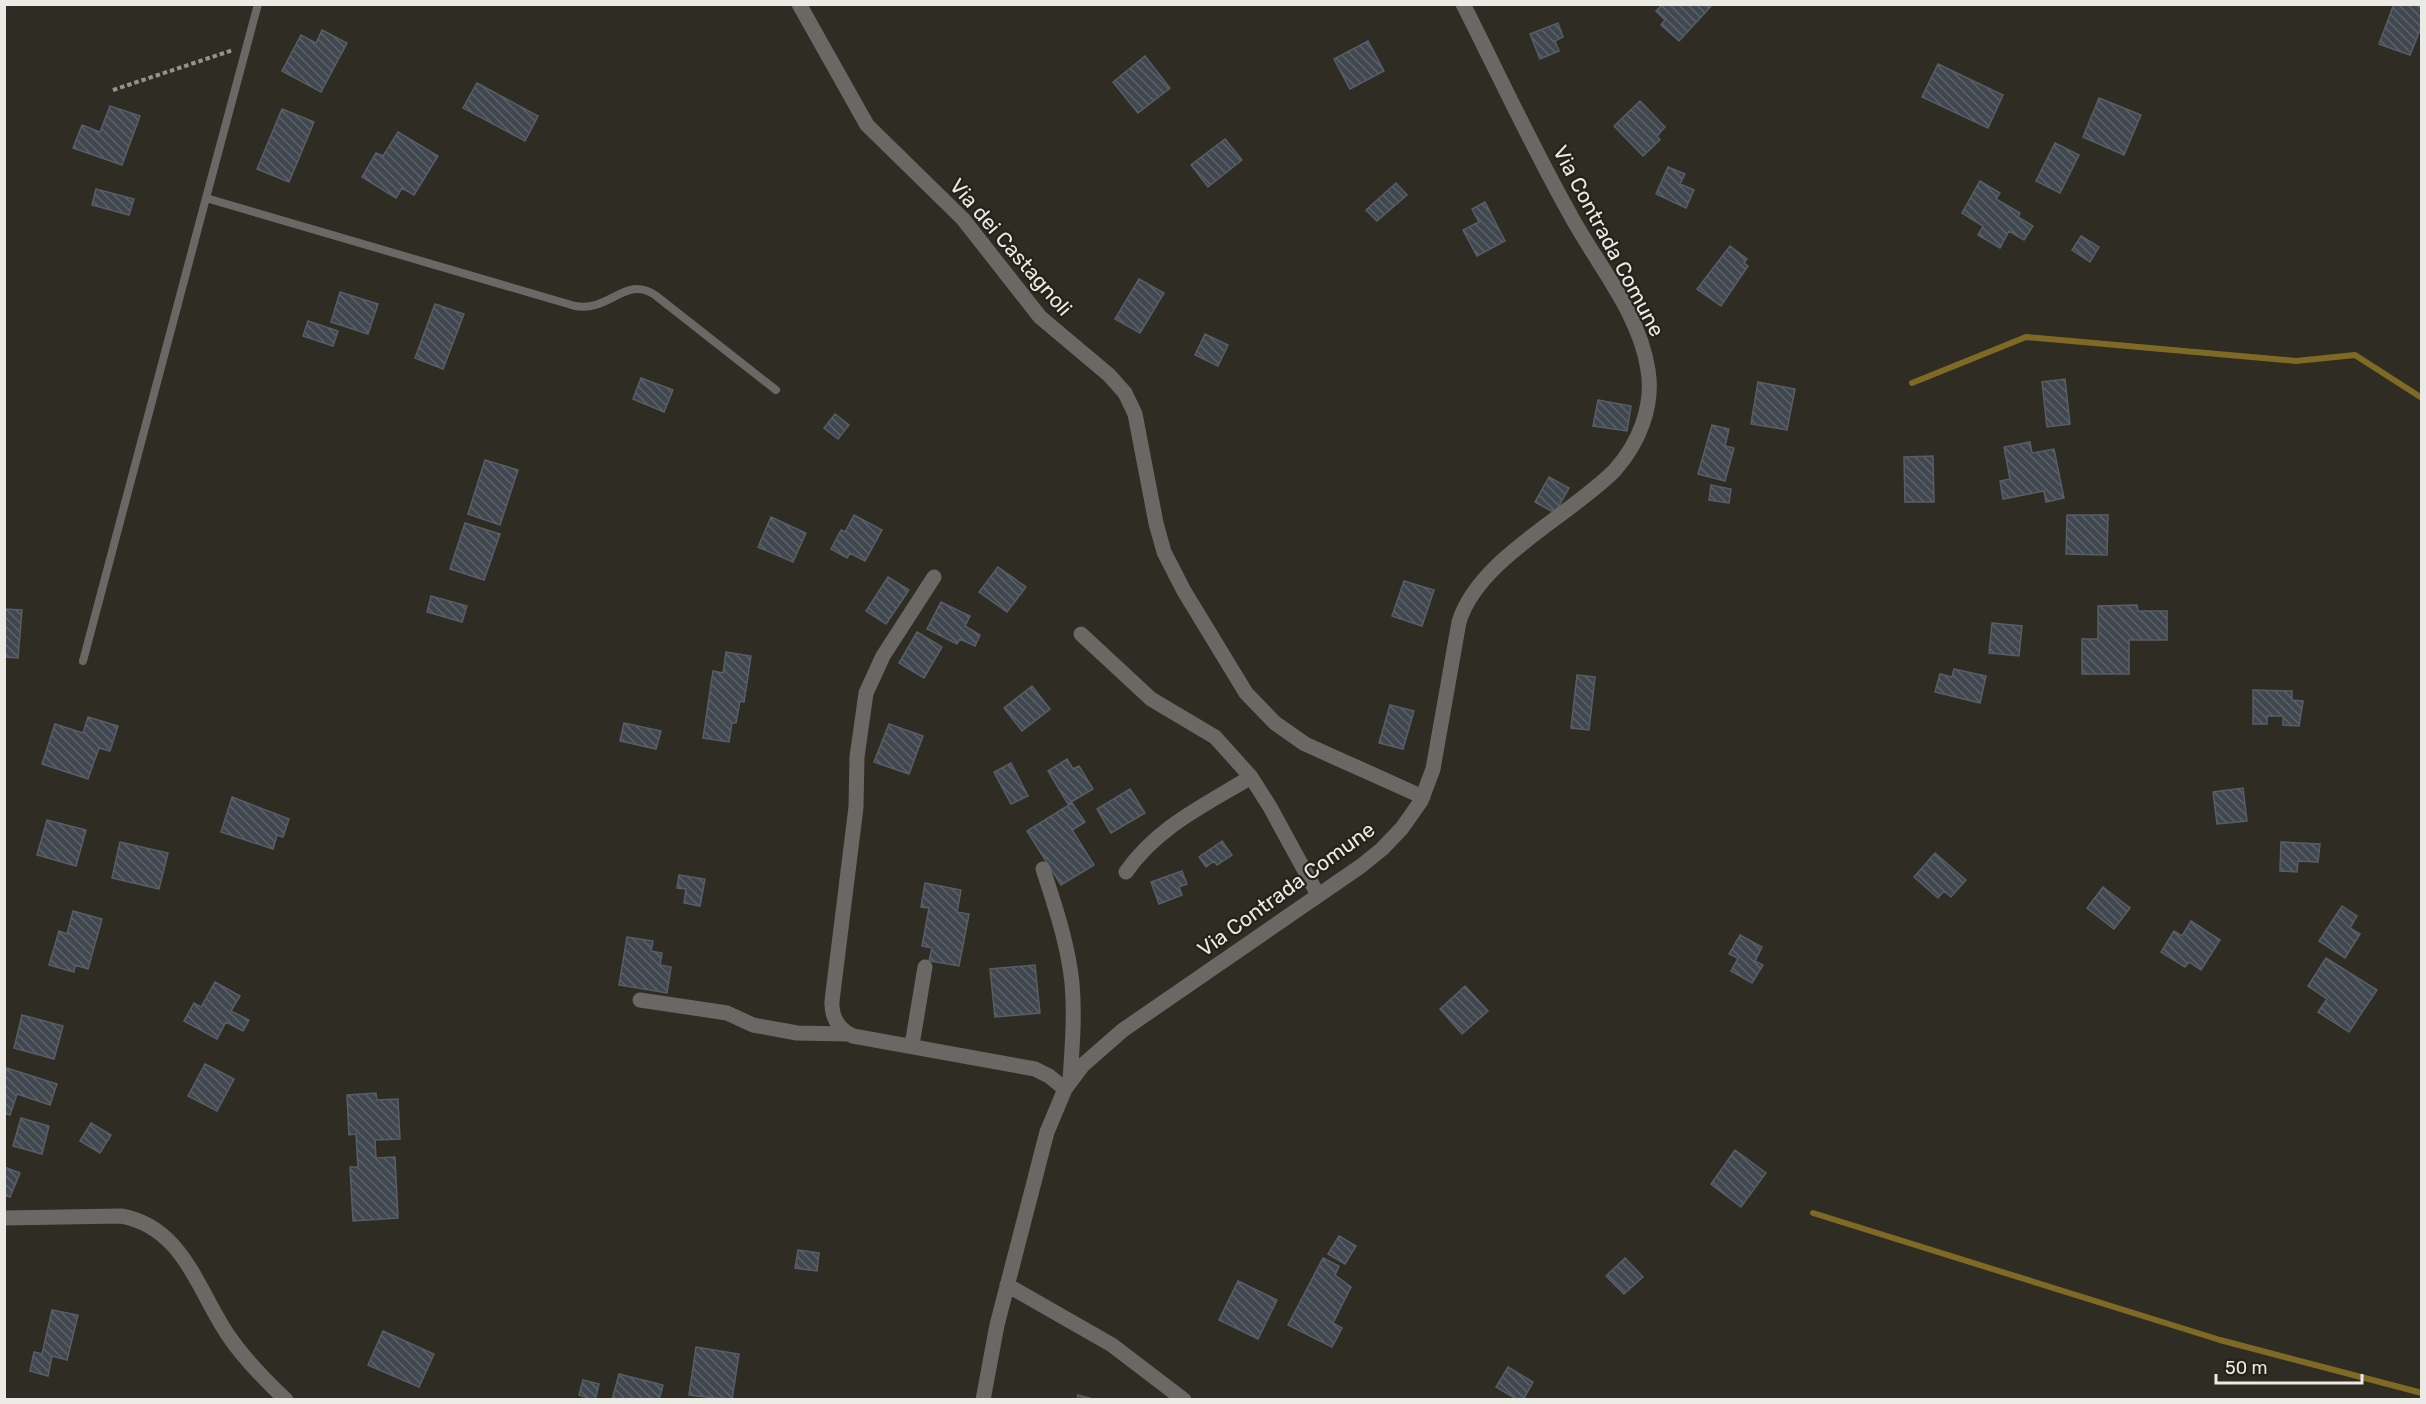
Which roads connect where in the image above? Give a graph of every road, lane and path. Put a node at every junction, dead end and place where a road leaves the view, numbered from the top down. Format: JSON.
{"nodes":[{"id":1,"x":258,"y":4,"type":"edge"},
{"id":2,"x":799,"y":4,"type":"edge"},
{"id":3,"x":1463,"y":4,"type":"edge"},
{"id":4,"x":246,"y":46,"type":"junction"},
{"id":5,"x":113,"y":90,"type":"dead end"},
{"id":6,"x":206,"y":198,"type":"junction"},
{"id":7,"x":776,"y":390,"type":"dead end"},
{"id":8,"x":934,"y":577,"type":"dead end"},
{"id":9,"x":1082,"y":634,"type":"dead end"},
{"id":10,"x":83,"y":661,"type":"dead end"},
{"id":11,"x":1251,"y":777,"type":"junction"},
{"id":12,"x":1423,"y":797,"type":"junction"},
{"id":13,"x":1043,"y":869,"type":"dead end"},
{"id":14,"x":1126,"y":872,"type":"dead end"},
{"id":15,"x":1318,"y":895,"type":"junction"},
{"id":16,"x":925,"y":967,"type":"dead end"},
{"id":17,"x":640,"y":1000,"type":"dead end"},
{"id":18,"x":847,"y":1034,"type":"junction"},
{"id":19,"x":912,"y":1045,"type":"junction"},
{"id":20,"x":1067,"y":1085,"type":"junction"},
{"id":21,"x":4,"y":1218,"type":"edge"},
{"id":22,"x":1007,"y":1285,"type":"junction"},
{"id":23,"x":286,"y":1400,"type":"edge"},
{"id":24,"x":983,"y":1400,"type":"edge"},
{"id":25,"x":1184,"y":1400,"type":"edge"}],
"edges":[{"from":1,"to":4,"type":"lane"},
{"from":2,"to":12,"type":"street","name":"Via dei Castagnoli"},
{"from":3,"to":12,"type":"street","name":"Via Contrada Comune"},
{"from":4,"to":5,"type":"path"},
{"from":4,"to":6,"type":"lane"},
{"from":6,"to":7,"type":"lane"},
{"from":6,"to":10,"type":"lane"},
{"from":8,"to":18,"type":"street"},
{"from":9,"to":11,"type":"street"},
{"from":11,"to":14,"type":"street"},
{"from":11,"to":15,"type":"street"},
{"from":12,"to":15,"type":"street","name":"Via Contrada Comune"},
{"from":13,"to":20,"type":"street"},
{"from":15,"to":20,"type":"street","name":"Via Contrada Comune"},
{"from":16,"to":19,"type":"street"},
{"from":17,"to":18,"type":"street"},
{"from":18,"to":19,"type":"street"},
{"from":19,"to":20,"type":"street"},
{"from":20,"to":22,"type":"street","name":"Via Contrada Comune"},
{"from":21,"to":23,"type":"street"},
{"from":22,"to":24,"type":"street","name":"Via Contrada Comune"},
{"from":22,"to":25,"type":"street"}]}
